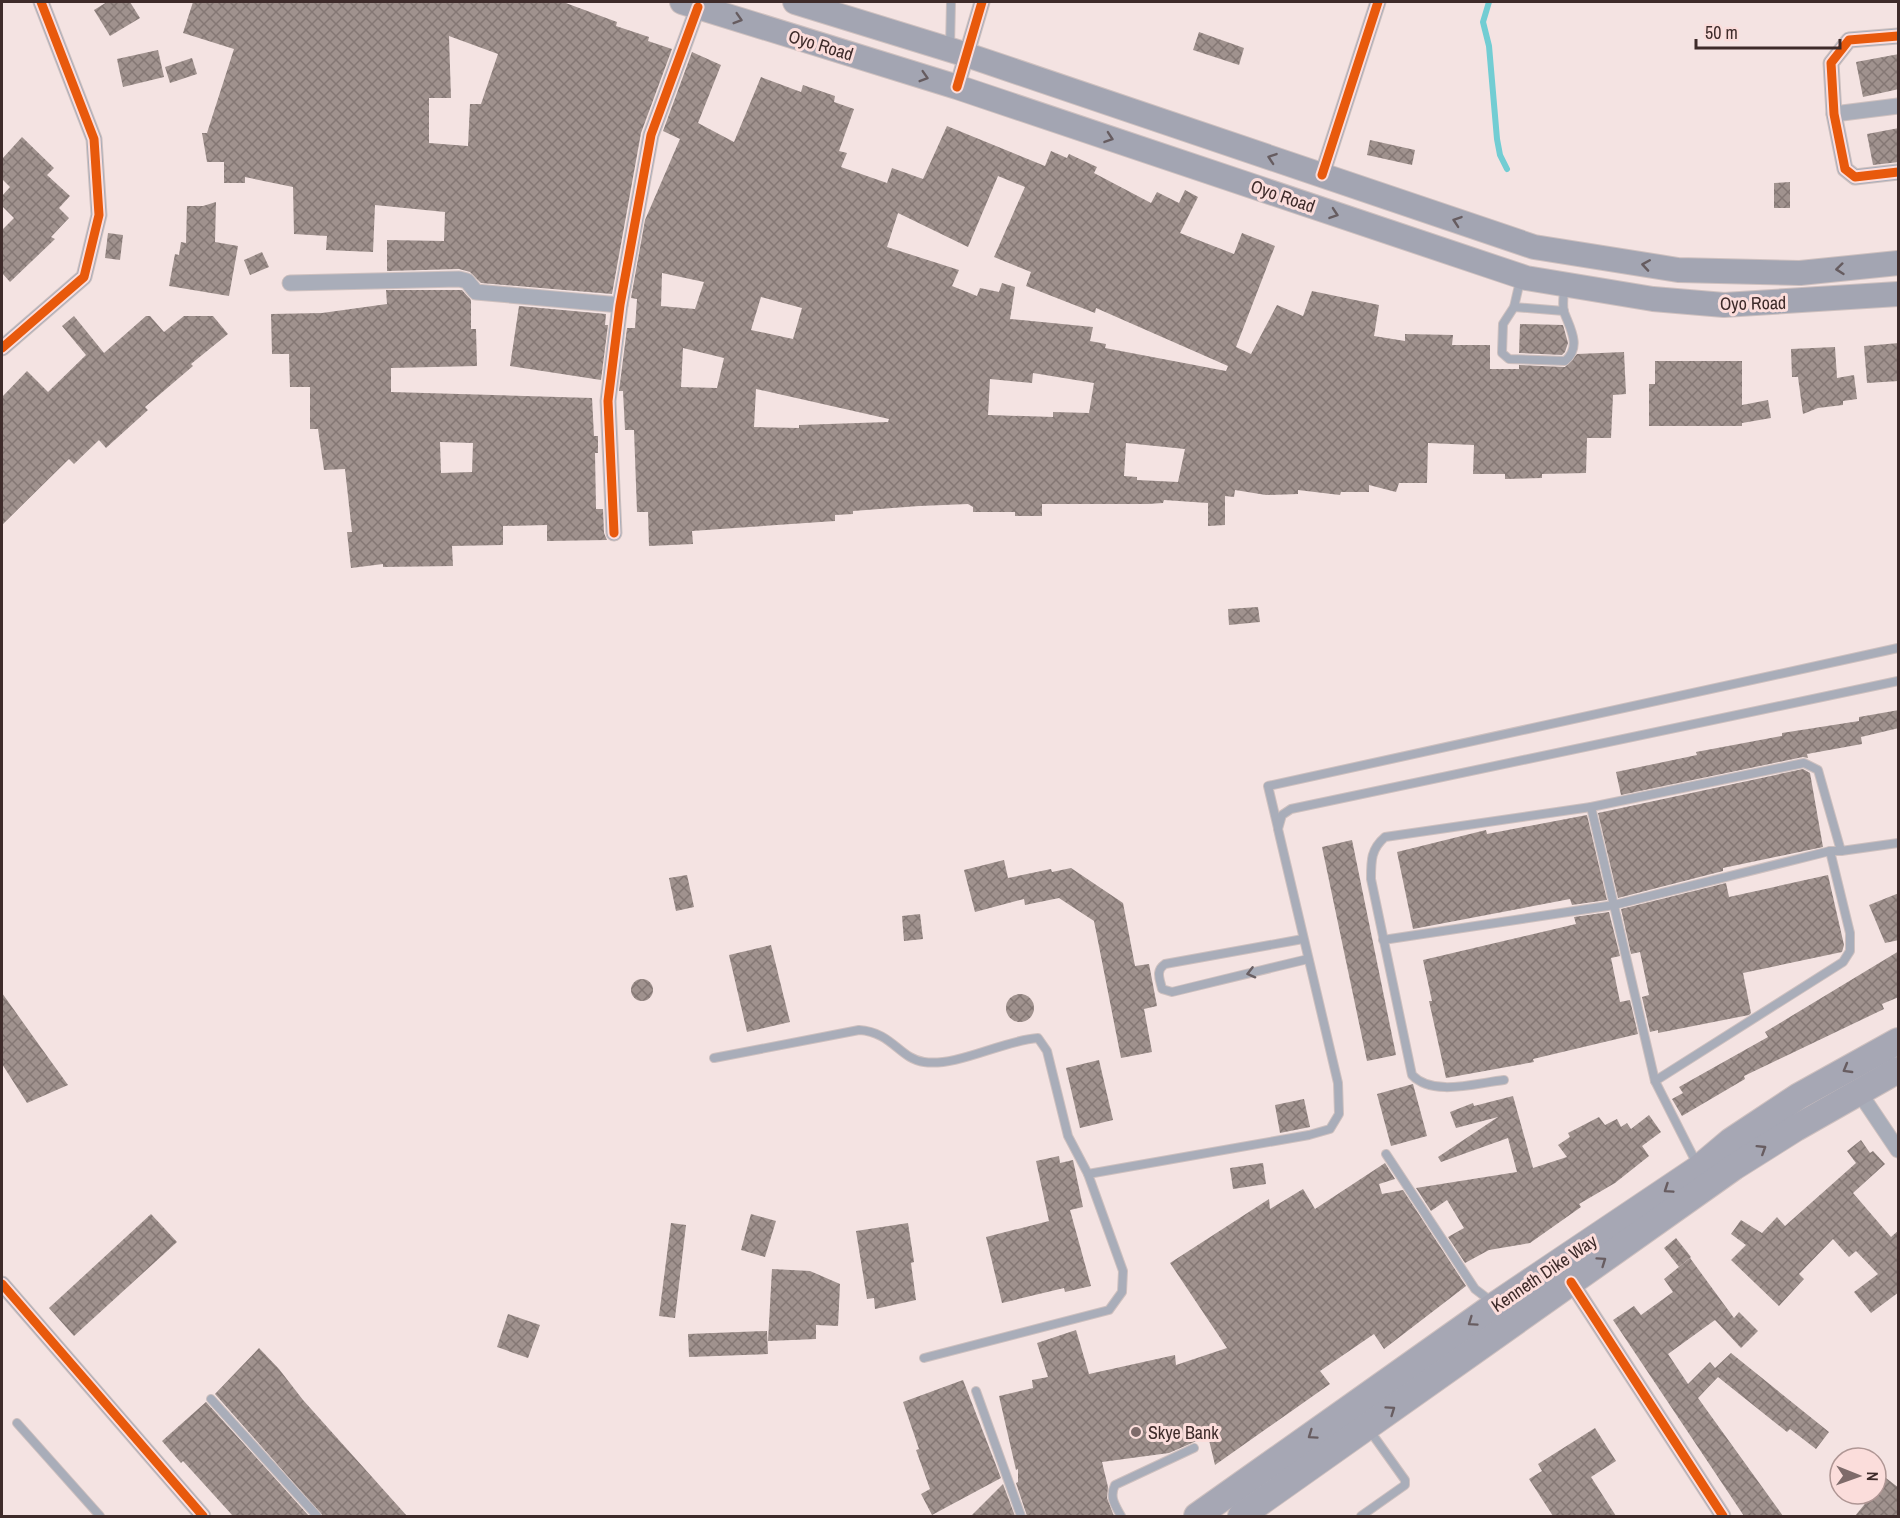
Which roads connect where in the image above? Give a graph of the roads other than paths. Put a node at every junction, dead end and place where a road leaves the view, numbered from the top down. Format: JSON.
{"nodes":[{"id":1,"x":41,"y":2,"type":"edge"},
{"id":2,"x":795,"y":2,"type":"edge"},
{"id":3,"x":951,"y":2,"type":"edge"},
{"id":4,"x":981,"y":2,"type":"edge"},
{"id":5,"x":1378,"y":2,"type":"edge"},
{"id":6,"x":690,"y":4,"type":"edge"},
{"id":7,"x":1899,"y":36,"type":"edge"},
{"id":8,"x":958,"y":53,"type":"junction"},
{"id":9,"x":957,"y":87,"type":"junction"},
{"id":10,"x":1899,"y":106,"type":"edge"},
{"id":11,"x":1834,"y":114,"type":"junction"},
{"id":12,"x":1899,"y":172,"type":"edge"},
{"id":13,"x":1322,"y":175,"type":"junction"},
{"id":14,"x":1899,"y":263,"type":"edge"},
{"id":15,"x":1521,"y":276,"type":"junction"},
{"id":16,"x":290,"y":282,"type":"dead end"},
{"id":17,"x":1564,"y":284,"type":"junction"},
{"id":18,"x":1899,"y":294,"type":"edge"},
{"id":19,"x":620,"y":304,"type":"junction"},
{"id":20,"x":1514,"y":307,"type":"junction"},
{"id":21,"x":1564,"y":311,"type":"junction"},
{"id":22,"x":2,"y":348,"type":"edge"},
{"id":23,"x":614,"y":533,"type":"dead end"},
{"id":24,"x":1899,"y":648,"type":"edge"},
{"id":25,"x":1899,"y":681,"type":"edge"},
{"id":26,"x":1591,"y":807,"type":"junction"},
{"id":27,"x":1278,"y":829,"type":"junction"},
{"id":28,"x":1899,"y":843,"type":"edge"},
{"id":29,"x":1841,"y":850,"type":"junction"},
{"id":30,"x":1830,"y":851,"type":"junction"},
{"id":31,"x":1614,"y":905,"type":"junction"},
{"id":32,"x":1303,"y":939,"type":"junction"},
{"id":33,"x":1383,"y":940,"type":"junction"},
{"id":34,"x":1308,"y":959,"type":"junction"},
{"id":35,"x":1899,"y":1041,"type":"edge"},
{"id":36,"x":714,"y":1058,"type":"dead end"},
{"id":37,"x":1899,"y":1070,"type":"edge"},
{"id":38,"x":1504,"y":1080,"type":"dead end"},
{"id":39,"x":1655,"y":1082,"type":"junction"},
{"id":40,"x":1860,"y":1092,"type":"junction"},
{"id":41,"x":1899,"y":1150,"type":"edge"},
{"id":42,"x":1386,"y":1154,"type":"dead end"},
{"id":43,"x":1699,"y":1168,"type":"junction"},
{"id":44,"x":1088,"y":1174,"type":"junction"},
{"id":45,"x":1571,"y":1282,"type":"junction"},
{"id":46,"x":2,"y":1284,"type":"edge"},
{"id":47,"x":1495,"y":1305,"type":"junction"},
{"id":48,"x":924,"y":1358,"type":"dead end"},
{"id":49,"x":976,"y":1391,"type":"dead end"},
{"id":50,"x":211,"y":1399,"type":"dead end"},
{"id":51,"x":17,"y":1423,"type":"dead end"},
{"id":52,"x":1367,"y":1427,"type":"junction"},
{"id":53,"x":1194,"y":1448,"type":"dead end"},
{"id":54,"x":100,"y":1516,"type":"edge"},
{"id":55,"x":203,"y":1516,"type":"edge"},
{"id":56,"x":317,"y":1516,"type":"edge"},
{"id":57,"x":1021,"y":1516,"type":"edge"},
{"id":58,"x":1121,"y":1516,"type":"edge"},
{"id":59,"x":1197,"y":1516,"type":"edge"},
{"id":60,"x":1241,"y":1516,"type":"edge"},
{"id":61,"x":1361,"y":1516,"type":"edge"},
{"id":62,"x":1723,"y":1516,"type":"edge"}],
"edges":[{"from":1,"to":22,"type":"street"},
{"from":2,"to":8,"type":"main road","name":"Oyo Road"},
{"from":3,"to":8,"type":"lane"},
{"from":4,"to":8,"type":"street"},
{"from":5,"to":13,"type":"street"},
{"from":6,"to":9,"type":"main road","name":"Oyo Road","one_way":true},
{"from":6,"to":19,"type":"street"},
{"from":7,"to":11,"type":"street"},
{"from":8,"to":9,"type":"street"},
{"from":13,"to":8,"type":"main road","name":"Oyo Road","one_way":true},
{"from":9,"to":15,"type":"main road","name":"Oyo Road","one_way":true},
{"from":10,"to":11,"type":"street"},
{"from":11,"to":12,"type":"street"},
{"from":14,"to":13,"type":"main road","name":"Oyo Road","one_way":true},
{"from":15,"to":17,"type":"main road","name":"Oyo Road"},
{"from":15,"to":20,"type":"lane"},
{"from":16,"to":19,"type":"street"},
{"from":17,"to":18,"type":"main road","name":"Oyo Road"},
{"from":17,"to":21,"type":"lane"},
{"from":19,"to":23,"type":"street"},
{"from":20,"to":21,"type":"lane"},
{"from":20,"to":21,"type":"lane"},
{"from":24,"to":27,"type":"lane"},
{"from":25,"to":27,"type":"lane"},
{"from":26,"to":29,"type":"lane"},
{"from":26,"to":31,"type":"lane"},
{"from":26,"to":33,"type":"lane"},
{"from":27,"to":32,"type":"lane"},
{"from":28,"to":29,"type":"lane"},
{"from":29,"to":30,"type":"lane"},
{"from":30,"to":31,"type":"lane"},
{"from":30,"to":39,"type":"lane"},
{"from":31,"to":33,"type":"lane"},
{"from":31,"to":39,"type":"lane"},
{"from":32,"to":34,"type":"lane"},
{"from":34,"to":32,"type":"lane","one_way":true},
{"from":33,"to":38,"type":"lane"},
{"from":34,"to":44,"type":"lane"},
{"from":35,"to":43,"type":"highway","name":"Kenneth Dike Way","one_way":true},
{"from":36,"to":44,"type":"lane"},
{"from":37,"to":40,"type":"highway","name":"Kenneth Dike Way"},
{"from":39,"to":43,"type":"lane"},
{"from":40,"to":41,"type":"street"},
{"from":45,"to":40,"type":"highway","name":"Kenneth Dike Way","one_way":true},
{"from":42,"to":47,"type":"lane"},
{"from":43,"to":47,"type":"highway","name":"Kenneth Dike Way","one_way":true},
{"from":44,"to":48,"type":"lane"},
{"from":52,"to":45,"type":"highway","name":"Kenneth Dike Way","one_way":true},
{"from":45,"to":62,"type":"street"},
{"from":46,"to":55,"type":"street"},
{"from":47,"to":59,"type":"highway","name":"Kenneth Dike Way","one_way":true},
{"from":49,"to":57,"type":"lane"},
{"from":50,"to":56,"type":"lane"},
{"from":51,"to":54,"type":"lane"},
{"from":52,"to":60,"type":"highway","name":"Kenneth Dike Way"},
{"from":52,"to":61,"type":"lane"},
{"from":53,"to":58,"type":"lane"}]}
